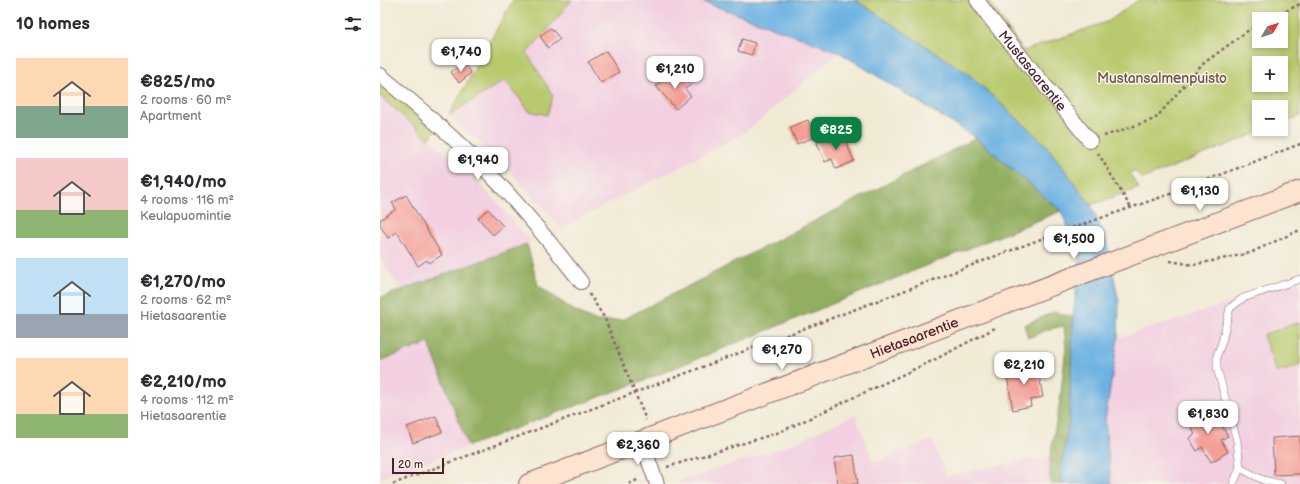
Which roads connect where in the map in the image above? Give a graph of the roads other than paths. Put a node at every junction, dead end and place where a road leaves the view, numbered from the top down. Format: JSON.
{"nodes":[{"id":1,"x":977,"y":0,"type":"edge"},
{"id":2,"x":380,"y":75,"type":"edge"},
{"id":3,"x":1090,"y":141,"type":"road end"},
{"id":4,"x":1300,"y":191,"type":"edge"},
{"id":5,"x":1300,"y":279,"type":"edge"},
{"id":6,"x":581,"y":282,"type":"road end"},
{"id":7,"x":648,"y":440,"type":"junction"},
{"id":8,"x":1240,"y":468,"type":"junction"},
{"id":9,"x":655,"y":478,"type":"edge"},
{"id":10,"x":529,"y":484,"type":"edge"},
{"id":11,"x":1232,"y":484,"type":"edge"},
{"id":12,"x":1281,"y":484,"type":"edge"}],
"edges":[{"from":1,"to":3,"type":"street","name":"Mustasaarentie"},
{"from":2,"to":6,"type":"street"},
{"from":4,"to":7,"type":"street","name":"Hietasaarentie"},
{"from":5,"to":8,"type":"lane"},
{"from":7,"to":9,"type":"street"},
{"from":7,"to":10,"type":"street","name":"Hietasaarentie"},
{"from":8,"to":11,"type":"lane"},
{"from":8,"to":12,"type":"lane"}]}
